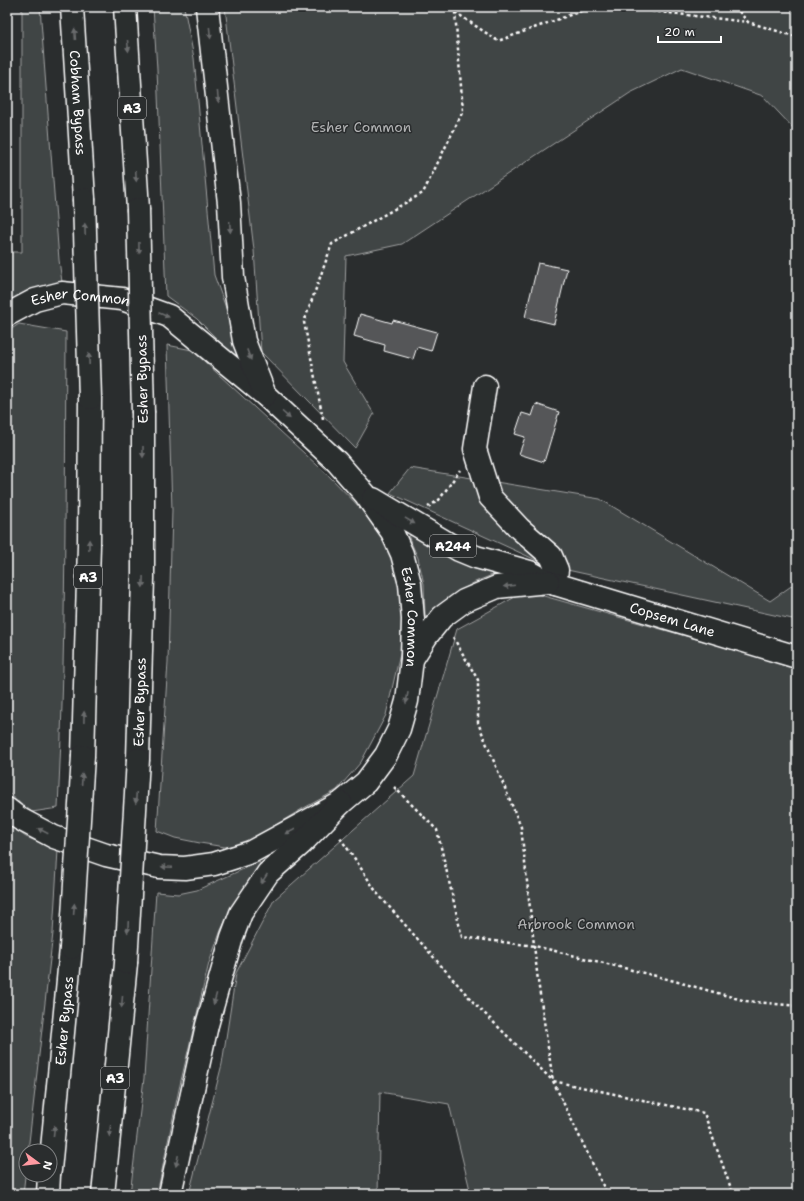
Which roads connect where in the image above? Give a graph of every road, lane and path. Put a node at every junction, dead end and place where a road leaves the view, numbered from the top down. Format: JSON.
{"nodes":[{"id":1,"x":72,"y":7,"type":"edge"},
{"id":2,"x":125,"y":7,"type":"edge"},
{"id":3,"x":207,"y":7,"type":"edge"},
{"id":4,"x":453,"y":7,"type":"edge"},
{"id":5,"x":592,"y":7,"type":"edge"},
{"id":6,"x":616,"y":7,"type":"edge"},
{"id":7,"x":735,"y":7,"type":"edge"},
{"id":8,"x":455,"y":12,"type":"junction"},
{"id":9,"x":748,"y":22,"type":"junction"},
{"id":10,"x":797,"y":37,"type":"edge"},
{"id":11,"x":84,"y":199,"type":"joint"},
{"id":12,"x":7,"y":315,"type":"edge"},
{"id":13,"x":485,"y":386,"type":"dead end"},
{"id":14,"x":265,"y":395,"type":"junction"},
{"id":15,"x":324,"y":422,"type":"dead end"},
{"id":16,"x":475,"y":449,"type":"junction"},
{"id":17,"x":365,"y":494,"type":"junction"},
{"id":18,"x":407,"y":519,"type":"junction"},
{"id":19,"x":552,"y":583,"type":"junction"},
{"id":20,"x":452,"y":635,"type":"dead end"},
{"id":21,"x":797,"y":657,"type":"edge"},
{"id":22,"x":412,"y":659,"type":"junction"},
{"id":23,"x":394,"y":787,"type":"dead end"},
{"id":24,"x":341,"y":803,"type":"junction"},
{"id":25,"x":7,"y":809,"type":"edge"},
{"id":26,"x":340,"y":838,"type":"dead end"},
{"id":27,"x":534,"y":946,"type":"junction"},
{"id":28,"x":797,"y":1006,"type":"edge"},
{"id":29,"x":553,"y":1081,"type":"junction"},
{"id":30,"x":53,"y":1143,"type":"edge"},
{"id":31,"x":49,"y":1183,"type":"edge"},
{"id":32,"x":48,"y":1194,"type":"edge"},
{"id":33,"x":103,"y":1194,"type":"edge"},
{"id":34,"x":170,"y":1194,"type":"edge"},
{"id":35,"x":607,"y":1194,"type":"edge"},
{"id":36,"x":733,"y":1194,"type":"edge"}],
"edges":[{"from":11,"to":1,"type":"main road","name":"Cobham Bypass","number":"A3","one_way":true},
{"from":2,"to":33,"type":"main road","name":"Esher Bypass","number":"A3","one_way":true,"bridge":true},
{"from":3,"to":14,"type":"main road","one_way":true},
{"from":4,"to":8,"type":"path"},
{"from":5,"to":8,"type":"path"},
{"from":6,"to":9,"type":"path"},
{"from":7,"to":9,"type":"path"},
{"from":8,"to":15,"type":"path"},
{"from":9,"to":10,"type":"path"},
{"from":30,"to":11,"type":"main road","name":"Esher Bypass","number":"A3","one_way":true,"bridge":true},
{"from":12,"to":14,"type":"main road","name":"Esher Common","one_way":true},
{"from":13,"to":16,"type":"main road"},
{"from":14,"to":17,"type":"main road","name":"Esher Common","one_way":true},
{"from":16,"to":18,"type":"path"},
{"from":16,"to":19,"type":"main road"},
{"from":17,"to":18,"type":"main road","name":"Copsem Lane","number":"A244"},
{"from":17,"to":22,"type":"main road","name":"Esher Common"},
{"from":18,"to":19,"type":"main road","name":"Copsem Lane","number":"A244","one_way":true},
{"from":19,"to":21,"type":"main road","name":"Copsem Lane","number":"A244"},
{"from":19,"to":22,"type":"main road","name":"Copsem Lane","number":"A244","one_way":true},
{"from":20,"to":27,"type":"path"},
{"from":22,"to":24,"type":"main road","name":"Esher Common","one_way":true},
{"from":23,"to":27,"type":"path"},
{"from":24,"to":25,"type":"main road","name":"Esher Common","one_way":true},
{"from":24,"to":34,"type":"main road","one_way":true},
{"from":26,"to":29,"type":"path"},
{"from":27,"to":28,"type":"path"},
{"from":27,"to":29,"type":"path"},
{"from":29,"to":35,"type":"path"},
{"from":29,"to":36,"type":"path"},
{"from":31,"to":32,"type":"main road"}]}
